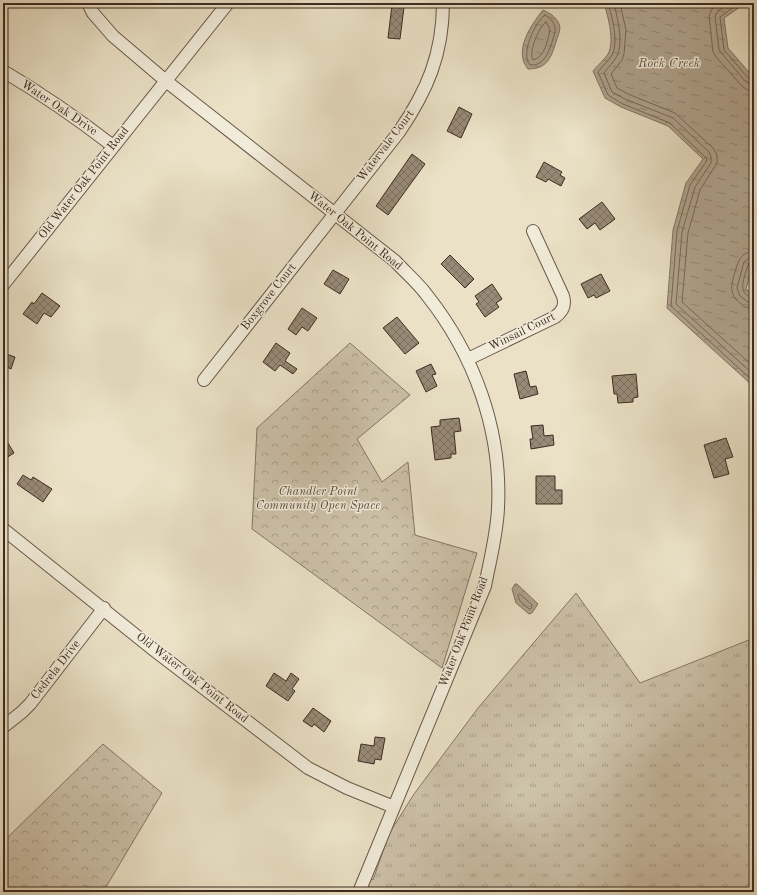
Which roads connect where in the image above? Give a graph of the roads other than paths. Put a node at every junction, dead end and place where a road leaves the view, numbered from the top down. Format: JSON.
{"nodes":[{"id":1,"x":88,"y":3,"type":"edge"},
{"id":2,"x":228,"y":3,"type":"edge"},
{"id":3,"x":443,"y":3,"type":"edge"},
{"id":4,"x":3,"y":72,"type":"edge"},
{"id":5,"x":166,"y":81,"type":"junction"},
{"id":6,"x":113,"y":146,"type":"junction"},
{"id":7,"x":334,"y":214,"type":"junction"},
{"id":8,"x":533,"y":231,"type":"dead end"},
{"id":9,"x":3,"y":285,"type":"edge"},
{"id":10,"x":468,"y":359,"type":"junction"},
{"id":11,"x":204,"y":380,"type":"dead end"},
{"id":12,"x":3,"y":529,"type":"edge"},
{"id":13,"x":104,"y":608,"type":"junction"},
{"id":14,"x":3,"y":727,"type":"edge"},
{"id":15,"x":394,"y":807,"type":"junction"},
{"id":16,"x":359,"y":892,"type":"edge"}],
"edges":[{"from":1,"to":5,"type":"street","name":"Water Oak Point Road"},
{"from":2,"to":5,"type":"street","name":"Old Water Oak Point Road"},
{"from":3,"to":7,"type":"street","name":"Watervale Court"},
{"from":4,"to":6,"type":"street","name":"Water Oak Drive"},
{"from":5,"to":6,"type":"street","name":"Old Water Oak Point Road"},
{"from":5,"to":7,"type":"street","name":"Water Oak Point Road"},
{"from":6,"to":9,"type":"street","name":"Old Water Oak Point Road"},
{"from":7,"to":10,"type":"street","name":"Water Oak Point Road"},
{"from":7,"to":11,"type":"street","name":"Boxgrove Court"},
{"from":8,"to":10,"type":"street","name":"Winsail Court"},
{"from":10,"to":15,"type":"street","name":"Water Oak Point Road"},
{"from":12,"to":13,"type":"street","name":"Old Water Oak Point Road"},
{"from":13,"to":14,"type":"street","name":"Cedrela Drive"},
{"from":13,"to":15,"type":"street","name":"Old Water Oak Point Road"},
{"from":15,"to":16,"type":"street","name":"Water Oak Point Road"}]}
